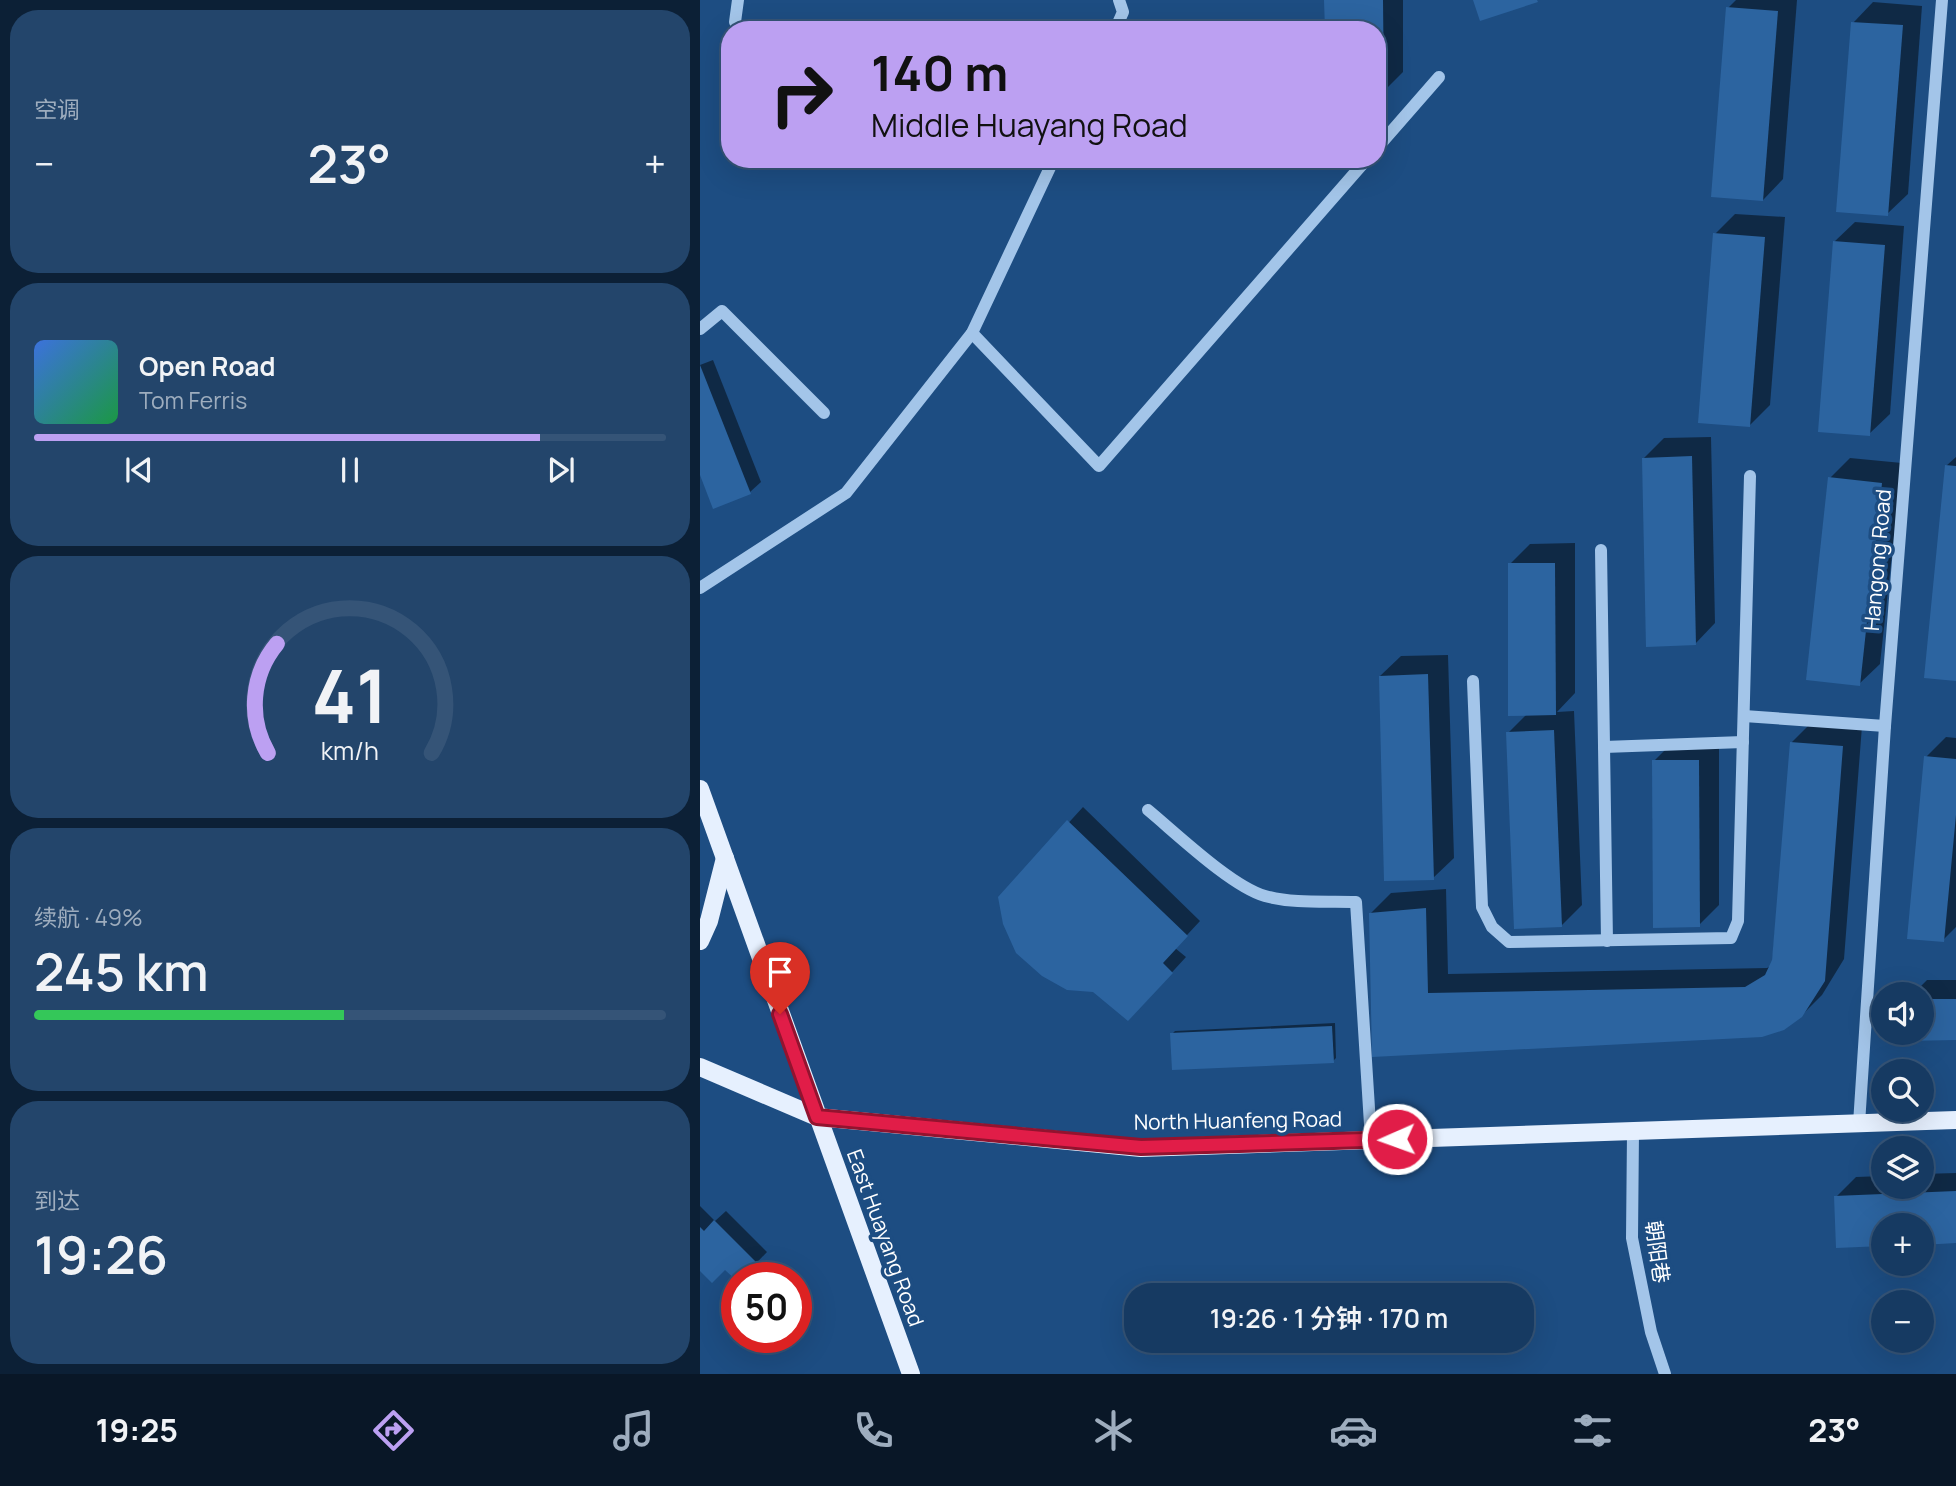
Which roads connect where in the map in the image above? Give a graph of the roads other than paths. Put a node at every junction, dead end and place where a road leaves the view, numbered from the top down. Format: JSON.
{"nodes":[{"id":1,"x":738,"y":0,"type":"edge"},
{"id":2,"x":1119,"y":0,"type":"edge"},
{"id":3,"x":1942,"y":0,"type":"edge"},
{"id":4,"x":734,"y":21,"type":"edge"},
{"id":5,"x":1119,"y":21,"type":"edge"},
{"id":6,"x":1439,"y":77,"type":"dead end"},
{"id":7,"x":1386,"y":138,"type":"edge"},
{"id":8,"x":1050,"y":168,"type":"edge"},
{"id":9,"x":1359,"y":168,"type":"edge"},
{"id":10,"x":700,"y":328,"type":"edge"},
{"id":11,"x":972,"y":333,"type":"junction"},
{"id":12,"x":824,"y":413,"type":"dead end"},
{"id":13,"x":1750,"y":476,"type":"dead end"},
{"id":14,"x":1601,"y":550,"type":"dead end"},
{"id":15,"x":700,"y":587,"type":"edge"},
{"id":16,"x":1473,"y":681,"type":"dead end"},
{"id":17,"x":1744,"y":716,"type":"junction"},
{"id":18,"x":1885,"y":726,"type":"junction"},
{"id":19,"x":1743,"y":742,"type":"junction"},
{"id":20,"x":1604,"y":747,"type":"junction"},
{"id":21,"x":700,"y":789,"type":"edge"},
{"id":22,"x":1148,"y":810,"type":"dead end"},
{"id":23,"x":725,"y":858,"type":"junction"},
{"id":24,"x":700,"y":941,"type":"edge"},
{"id":25,"x":1607,"y":941,"type":"junction"},
{"id":26,"x":700,"y":1067,"type":"edge"},
{"id":27,"x":817,"y":1117,"type":"junction"},
{"id":28,"x":1956,"y":1120,"type":"edge"},
{"id":29,"x":1859,"y":1124,"type":"junction"},
{"id":30,"x":1633,"y":1132,"type":"junction"},
{"id":31,"x":1371,"y":1140,"type":"junction"},
{"id":32,"x":911,"y":1374,"type":"edge"},
{"id":33,"x":1665,"y":1374,"type":"edge"}],
"edges":[{"from":1,"to":4,"type":"street"},
{"from":2,"to":5,"type":"street"},
{"from":3,"to":18,"type":"street","name":"Hangong Road"},
{"from":6,"to":7,"type":"street"},
{"from":8,"to":11,"type":"street"},
{"from":9,"to":11,"type":"street"},
{"from":10,"to":12,"type":"street"},
{"from":11,"to":15,"type":"street"},
{"from":13,"to":17,"type":"street"},
{"from":14,"to":20,"type":"street"},
{"from":16,"to":25,"type":"street"},
{"from":17,"to":18,"type":"street"},
{"from":17,"to":19,"type":"street"},
{"from":18,"to":29,"type":"street","name":"Hangong Road"},
{"from":19,"to":20,"type":"street"},
{"from":19,"to":25,"type":"street"},
{"from":20,"to":25,"type":"street"},
{"from":21,"to":23,"type":"main road","name":"East Huayang Road"},
{"from":22,"to":31,"type":"street"},
{"from":23,"to":24,"type":"main road"},
{"from":23,"to":27,"type":"main road","name":"East Huayang Road"},
{"from":26,"to":27,"type":"main road","name":"North Huanfeng Road"},
{"from":27,"to":31,"type":"main road","name":"North Huanfeng Road"},
{"from":27,"to":32,"type":"main road","name":"East Huayang Road"},
{"from":28,"to":29,"type":"main road","name":"North Huanfeng Road"},
{"from":29,"to":30,"type":"main road","name":"North Huanfeng Road"},
{"from":30,"to":31,"type":"main road","name":"North Huanfeng Road"},
{"from":30,"to":33,"type":"street","name":"朝阳巷"}]}
